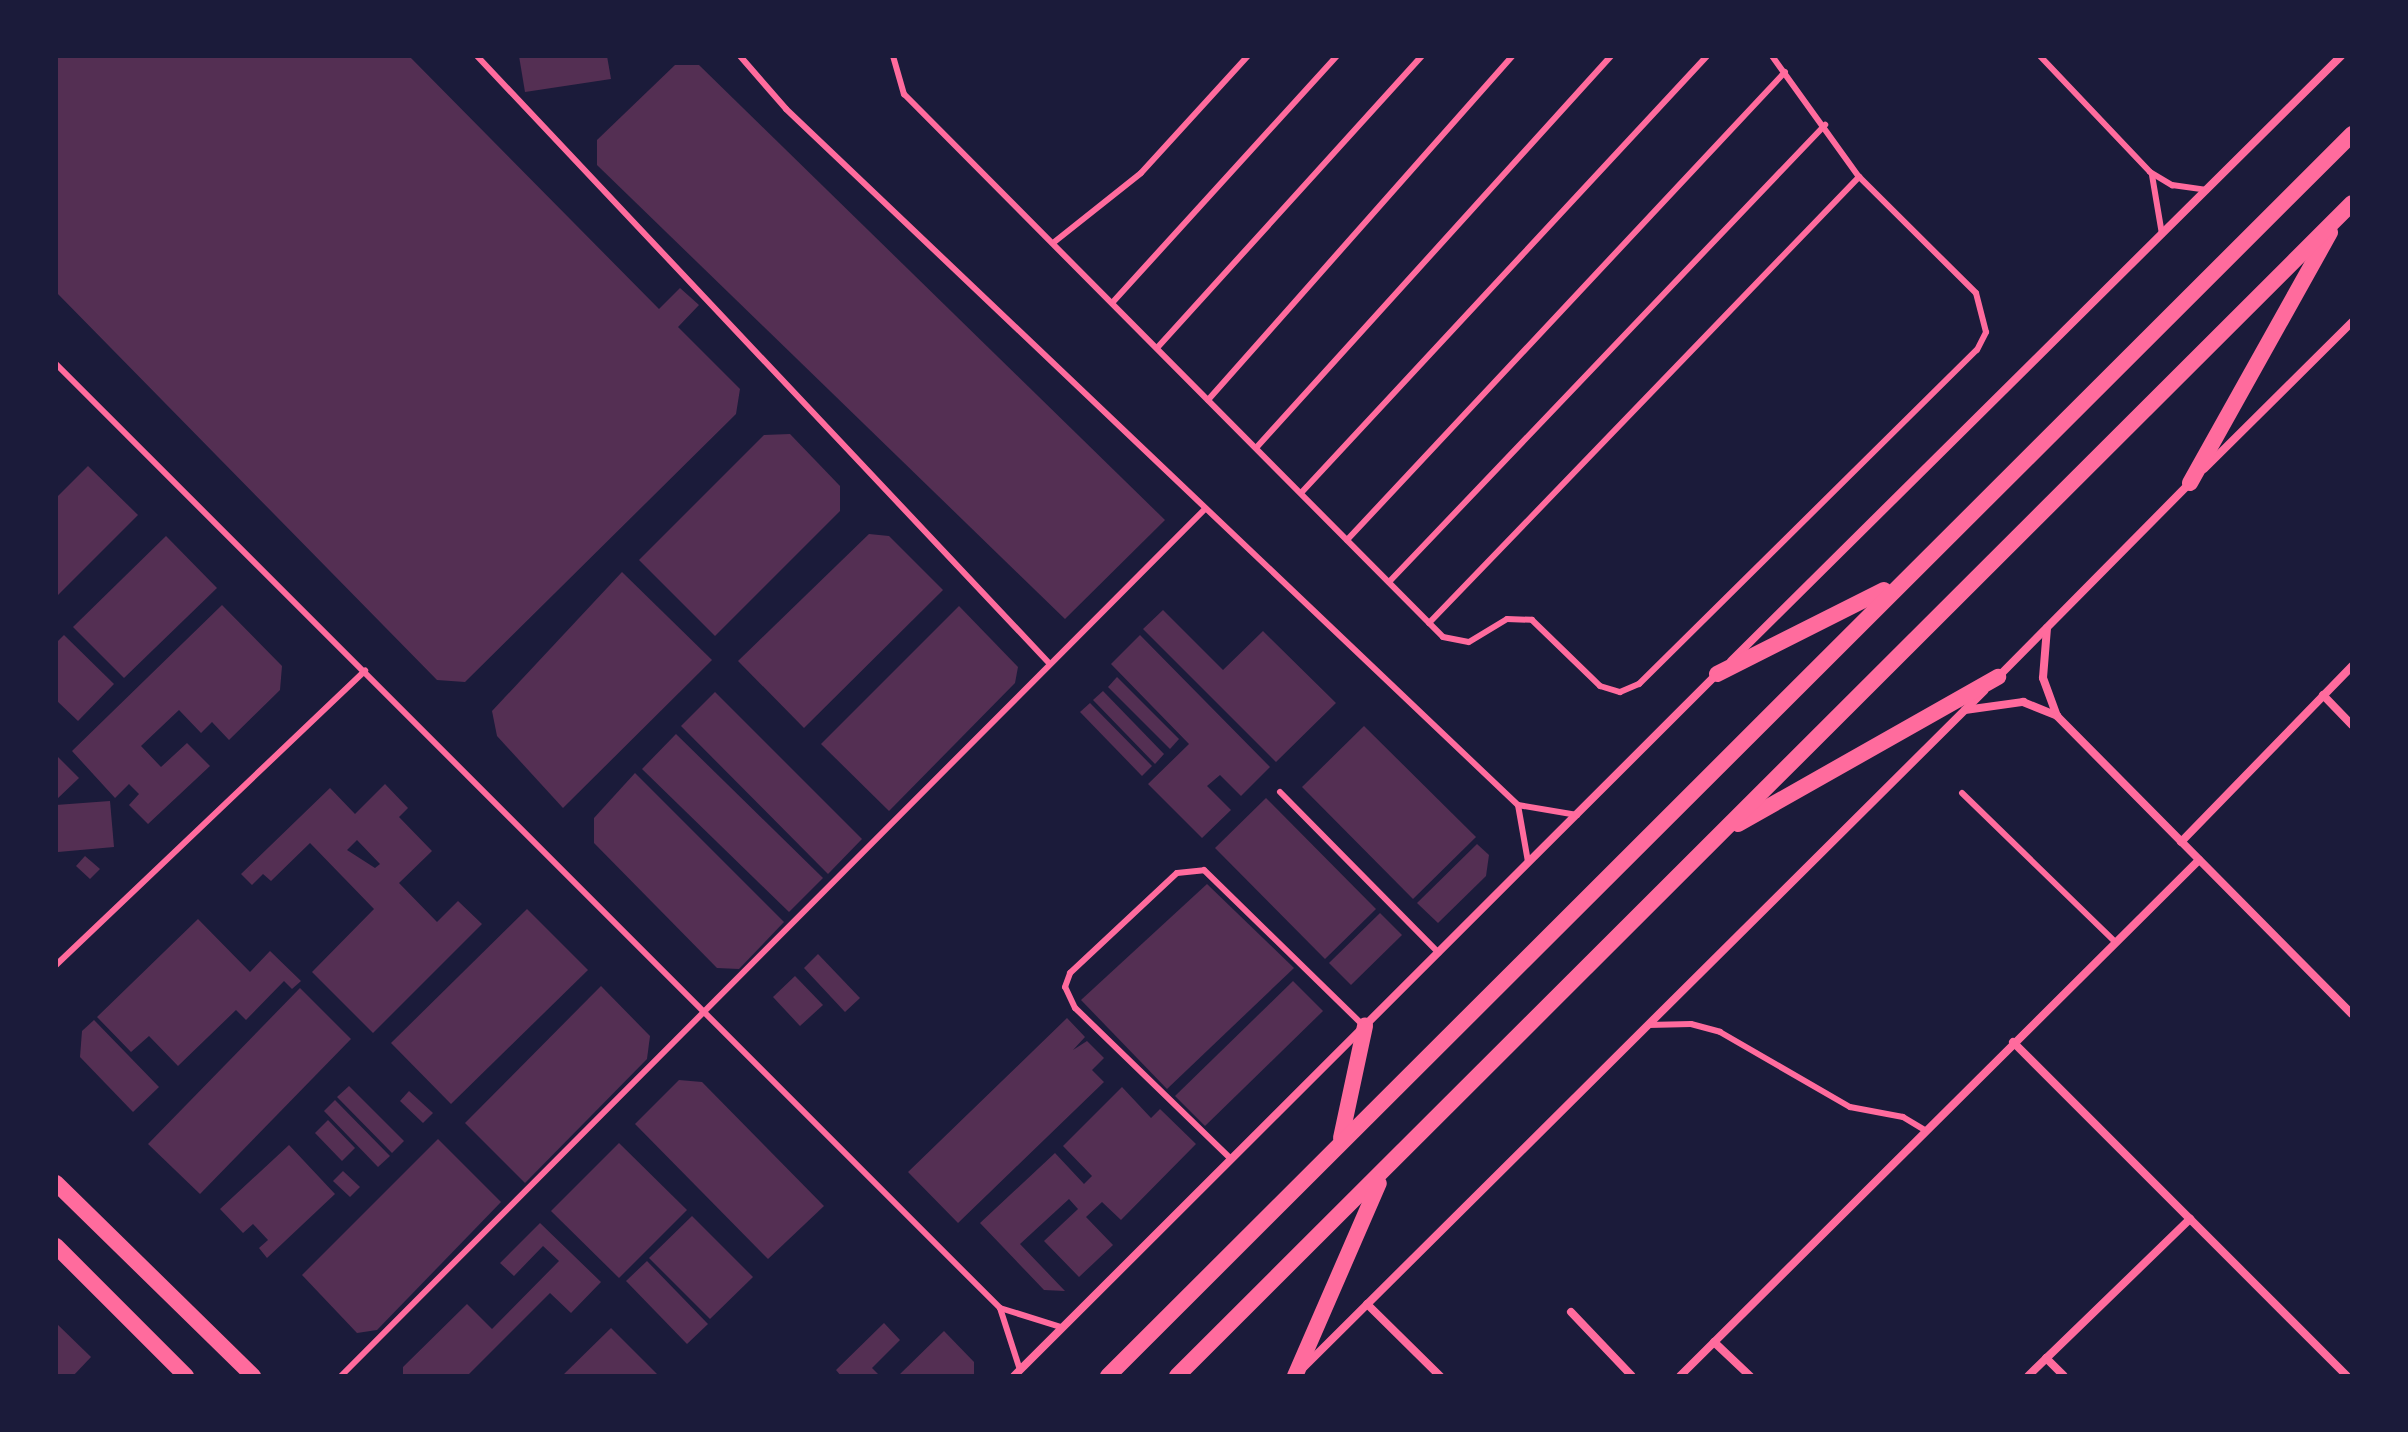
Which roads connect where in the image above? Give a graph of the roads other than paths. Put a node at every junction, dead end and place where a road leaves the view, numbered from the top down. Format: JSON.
{"nodes":[{"id":1,"x":477,"y":56,"type":"edge"},
{"id":2,"x":740,"y":56,"type":"edge"},
{"id":3,"x":893,"y":56,"type":"edge"},
{"id":4,"x":1248,"y":56,"type":"edge"},
{"id":5,"x":1337,"y":56,"type":"edge"},
{"id":6,"x":1422,"y":56,"type":"edge"},
{"id":7,"x":1512,"y":56,"type":"edge"},
{"id":8,"x":1611,"y":56,"type":"edge"},
{"id":9,"x":1707,"y":56,"type":"edge"},
{"id":10,"x":1772,"y":56,"type":"edge"},
{"id":11,"x":2040,"y":56,"type":"edge"},
{"id":12,"x":2341,"y":56,"type":"edge"},
{"id":13,"x":1785,"y":72,"type":"junction"},
{"id":14,"x":2352,"y":119,"type":"edge"},
{"id":15,"x":1825,"y":125,"type":"junction"},
{"id":16,"x":2352,"y":134,"type":"edge"},
{"id":17,"x":2330,"y":150,"type":"junction"},
{"id":18,"x":2150,"y":172,"type":"junction"},
{"id":19,"x":1859,"y":177,"type":"junction"},
{"id":20,"x":2210,"y":190,"type":"junction"},
{"id":21,"x":2346,"y":209,"type":"edge"},
{"id":22,"x":2161,"y":237,"type":"junction"},
{"id":23,"x":1053,"y":243,"type":"junction"},
{"id":24,"x":1112,"y":303,"type":"junction"},
{"id":25,"x":2352,"y":322,"type":"edge"},
{"id":26,"x":1157,"y":348,"type":"junction"},
{"id":27,"x":56,"y":364,"type":"edge"},
{"id":28,"x":1208,"y":400,"type":"junction"},
{"id":29,"x":1256,"y":448,"type":"junction"},
{"id":30,"x":2190,"y":483,"type":"junction"},
{"id":31,"x":1301,"y":493,"type":"junction"},
{"id":32,"x":1204,"y":510,"type":"junction"},
{"id":33,"x":1347,"y":540,"type":"junction"},
{"id":34,"x":1389,"y":582,"type":"junction"},
{"id":35,"x":1896,"y":584,"type":"junction"},
{"id":36,"x":1429,"y":623,"type":"junction"},
{"id":37,"x":2047,"y":628,"type":"junction"},
{"id":38,"x":1050,"y":664,"type":"junction"},
{"id":39,"x":2352,"y":666,"type":"edge"},
{"id":40,"x":365,"y":671,"type":"junction"},
{"id":41,"x":1717,"y":674,"type":"junction"},
{"id":42,"x":1998,"y":677,"type":"junction"},
{"id":43,"x":2323,"y":695,"type":"junction"},
{"id":44,"x":1965,"y":710,"type":"junction"},
{"id":45,"x":2057,"y":716,"type":"junction"},
{"id":46,"x":2352,"y":725,"type":"edge"},
{"id":47,"x":1280,"y":792,"type":"dead end"},
{"id":48,"x":1962,"y":793,"type":"dead end"},
{"id":49,"x":1518,"y":805,"type":"junction"},
{"id":50,"x":1580,"y":815,"type":"junction"},
{"id":51,"x":1719,"y":835,"type":"junction"},
{"id":52,"x":2181,"y":842,"type":"junction"},
{"id":53,"x":2199,"y":860,"type":"junction"},
{"id":54,"x":1528,"y":862,"type":"junction"},
{"id":55,"x":2115,"y":942,"type":"junction"},
{"id":56,"x":1439,"y":953,"type":"junction"},
{"id":57,"x":56,"y":965,"type":"edge"},
{"id":58,"x":703,"y":1011,"type":"junction"},
{"id":59,"x":2352,"y":1014,"type":"edge"},
{"id":60,"x":1646,"y":1025,"type":"junction"},
{"id":61,"x":1365,"y":1026,"type":"junction"},
{"id":62,"x":2013,"y":1042,"type":"junction"},
{"id":63,"x":1925,"y":1130,"type":"junction"},
{"id":64,"x":1340,"y":1141,"type":"junction"},
{"id":65,"x":1231,"y":1159,"type":"junction"},
{"id":66,"x":1383,"y":1175,"type":"junction"},
{"id":67,"x":56,"y":1183,"type":"edge"},
{"id":68,"x":2190,"y":1219,"type":"junction"},
{"id":69,"x":56,"y":1246,"type":"edge"},
{"id":70,"x":1367,"y":1304,"type":"junction"},
{"id":71,"x":1000,"y":1308,"type":"junction"},
{"id":72,"x":1571,"y":1312,"type":"dead end"},
{"id":73,"x":1061,"y":1327,"type":"junction"},
{"id":74,"x":1714,"y":1342,"type":"junction"},
{"id":75,"x":2046,"y":1358,"type":"junction"},
{"id":76,"x":1017,"y":1373,"type":"edge"},
{"id":77,"x":186,"y":1376,"type":"edge"},
{"id":78,"x":253,"y":1376,"type":"edge"},
{"id":79,"x":341,"y":1376,"type":"edge"},
{"id":80,"x":1108,"y":1376,"type":"edge"},
{"id":81,"x":1177,"y":1376,"type":"edge"},
{"id":82,"x":1295,"y":1376,"type":"edge"},
{"id":83,"x":1440,"y":1376,"type":"edge"},
{"id":84,"x":1632,"y":1376,"type":"edge"},
{"id":85,"x":1680,"y":1376,"type":"edge"},
{"id":86,"x":1750,"y":1376,"type":"edge"},
{"id":87,"x":2028,"y":1376,"type":"edge"},
{"id":88,"x":2064,"y":1376,"type":"edge"},
{"id":89,"x":2347,"y":1376,"type":"edge"}],
"edges":[{"from":1,"to":38,"type":"lane"},
{"from":2,"to":32,"type":"lane"},
{"from":3,"to":23,"type":"lane"},
{"from":4,"to":23,"type":"lane"},
{"from":5,"to":24,"type":"lane"},
{"from":6,"to":26,"type":"lane"},
{"from":7,"to":28,"type":"lane"},
{"from":8,"to":29,"type":"lane"},
{"from":9,"to":31,"type":"lane"},
{"from":10,"to":13,"type":"lane"},
{"from":11,"to":18,"type":"lane"},
{"from":12,"to":20,"type":"street"},
{"from":13,"to":15,"type":"lane"},
{"from":13,"to":33,"type":"lane"},
{"from":14,"to":17,"type":"main road"},
{"from":15,"to":19,"type":"lane"},
{"from":15,"to":34,"type":"lane"},
{"from":16,"to":17,"type":"main road"},
{"from":17,"to":35,"type":"main road"},
{"from":18,"to":20,"type":"lane"},
{"from":18,"to":22,"type":"lane"},
{"from":19,"to":36,"type":"lane"},
{"from":19,"to":36,"type":"lane"},
{"from":20,"to":22,"type":"street"},
{"from":21,"to":30,"type":"main road"},
{"from":21,"to":51,"type":"main road"},
{"from":22,"to":41,"type":"street"},
{"from":23,"to":24,"type":"lane"},
{"from":24,"to":26,"type":"lane"},
{"from":25,"to":30,"type":"street"},
{"from":26,"to":28,"type":"lane"},
{"from":27,"to":40,"type":"lane"},
{"from":28,"to":29,"type":"lane"},
{"from":29,"to":31,"type":"lane"},
{"from":30,"to":37,"type":"street"},
{"from":31,"to":33,"type":"lane"},
{"from":32,"to":38,"type":"lane"},
{"from":32,"to":49,"type":"lane"},
{"from":33,"to":34,"type":"lane"},
{"from":34,"to":36,"type":"lane"},
{"from":35,"to":41,"type":"main road"},
{"from":35,"to":64,"type":"main road"},
{"from":37,"to":42,"type":"street"},
{"from":37,"to":45,"type":"street"},
{"from":38,"to":58,"type":"lane"},
{"from":39,"to":43,"type":"street"},
{"from":40,"to":57,"type":"lane"},
{"from":40,"to":58,"type":"lane"},
{"from":41,"to":50,"type":"street"},
{"from":42,"to":44,"type":"street"},
{"from":42,"to":51,"type":"main road"},
{"from":43,"to":46,"type":"street"},
{"from":43,"to":52,"type":"street"},
{"from":44,"to":45,"type":"street"},
{"from":44,"to":60,"type":"street"},
{"from":45,"to":52,"type":"street"},
{"from":47,"to":56,"type":"lane"},
{"from":48,"to":55,"type":"lane"},
{"from":49,"to":50,"type":"lane"},
{"from":49,"to":54,"type":"lane"},
{"from":50,"to":54,"type":"street"},
{"from":51,"to":66,"type":"main road"},
{"from":52,"to":53,"type":"street"},
{"from":53,"to":55,"type":"street"},
{"from":53,"to":59,"type":"street"},
{"from":54,"to":56,"type":"street"},
{"from":55,"to":62,"type":"street"},
{"from":56,"to":61,"type":"street"},
{"from":58,"to":71,"type":"lane"},
{"from":58,"to":79,"type":"lane"},
{"from":60,"to":63,"type":"lane"},
{"from":60,"to":70,"type":"street"},
{"from":61,"to":64,"type":"main road"},
{"from":61,"to":65,"type":"street"},
{"from":61,"to":65,"type":"lane"},
{"from":62,"to":63,"type":"street"},
{"from":62,"to":68,"type":"street"},
{"from":63,"to":74,"type":"street"},
{"from":64,"to":80,"type":"main road"},
{"from":65,"to":73,"type":"street"},
{"from":66,"to":81,"type":"main road"},
{"from":66,"to":82,"type":"main road"},
{"from":67,"to":78,"type":"main road"},
{"from":68,"to":75,"type":"street"},
{"from":68,"to":89,"type":"street"},
{"from":69,"to":77,"type":"main road"},
{"from":70,"to":82,"type":"street"},
{"from":70,"to":83,"type":"street"},
{"from":71,"to":73,"type":"lane"},
{"from":71,"to":76,"type":"lane"},
{"from":72,"to":84,"type":"street"},
{"from":73,"to":76,"type":"street"},
{"from":74,"to":85,"type":"street"},
{"from":74,"to":86,"type":"street"},
{"from":75,"to":87,"type":"street"},
{"from":75,"to":88,"type":"street"}]}
